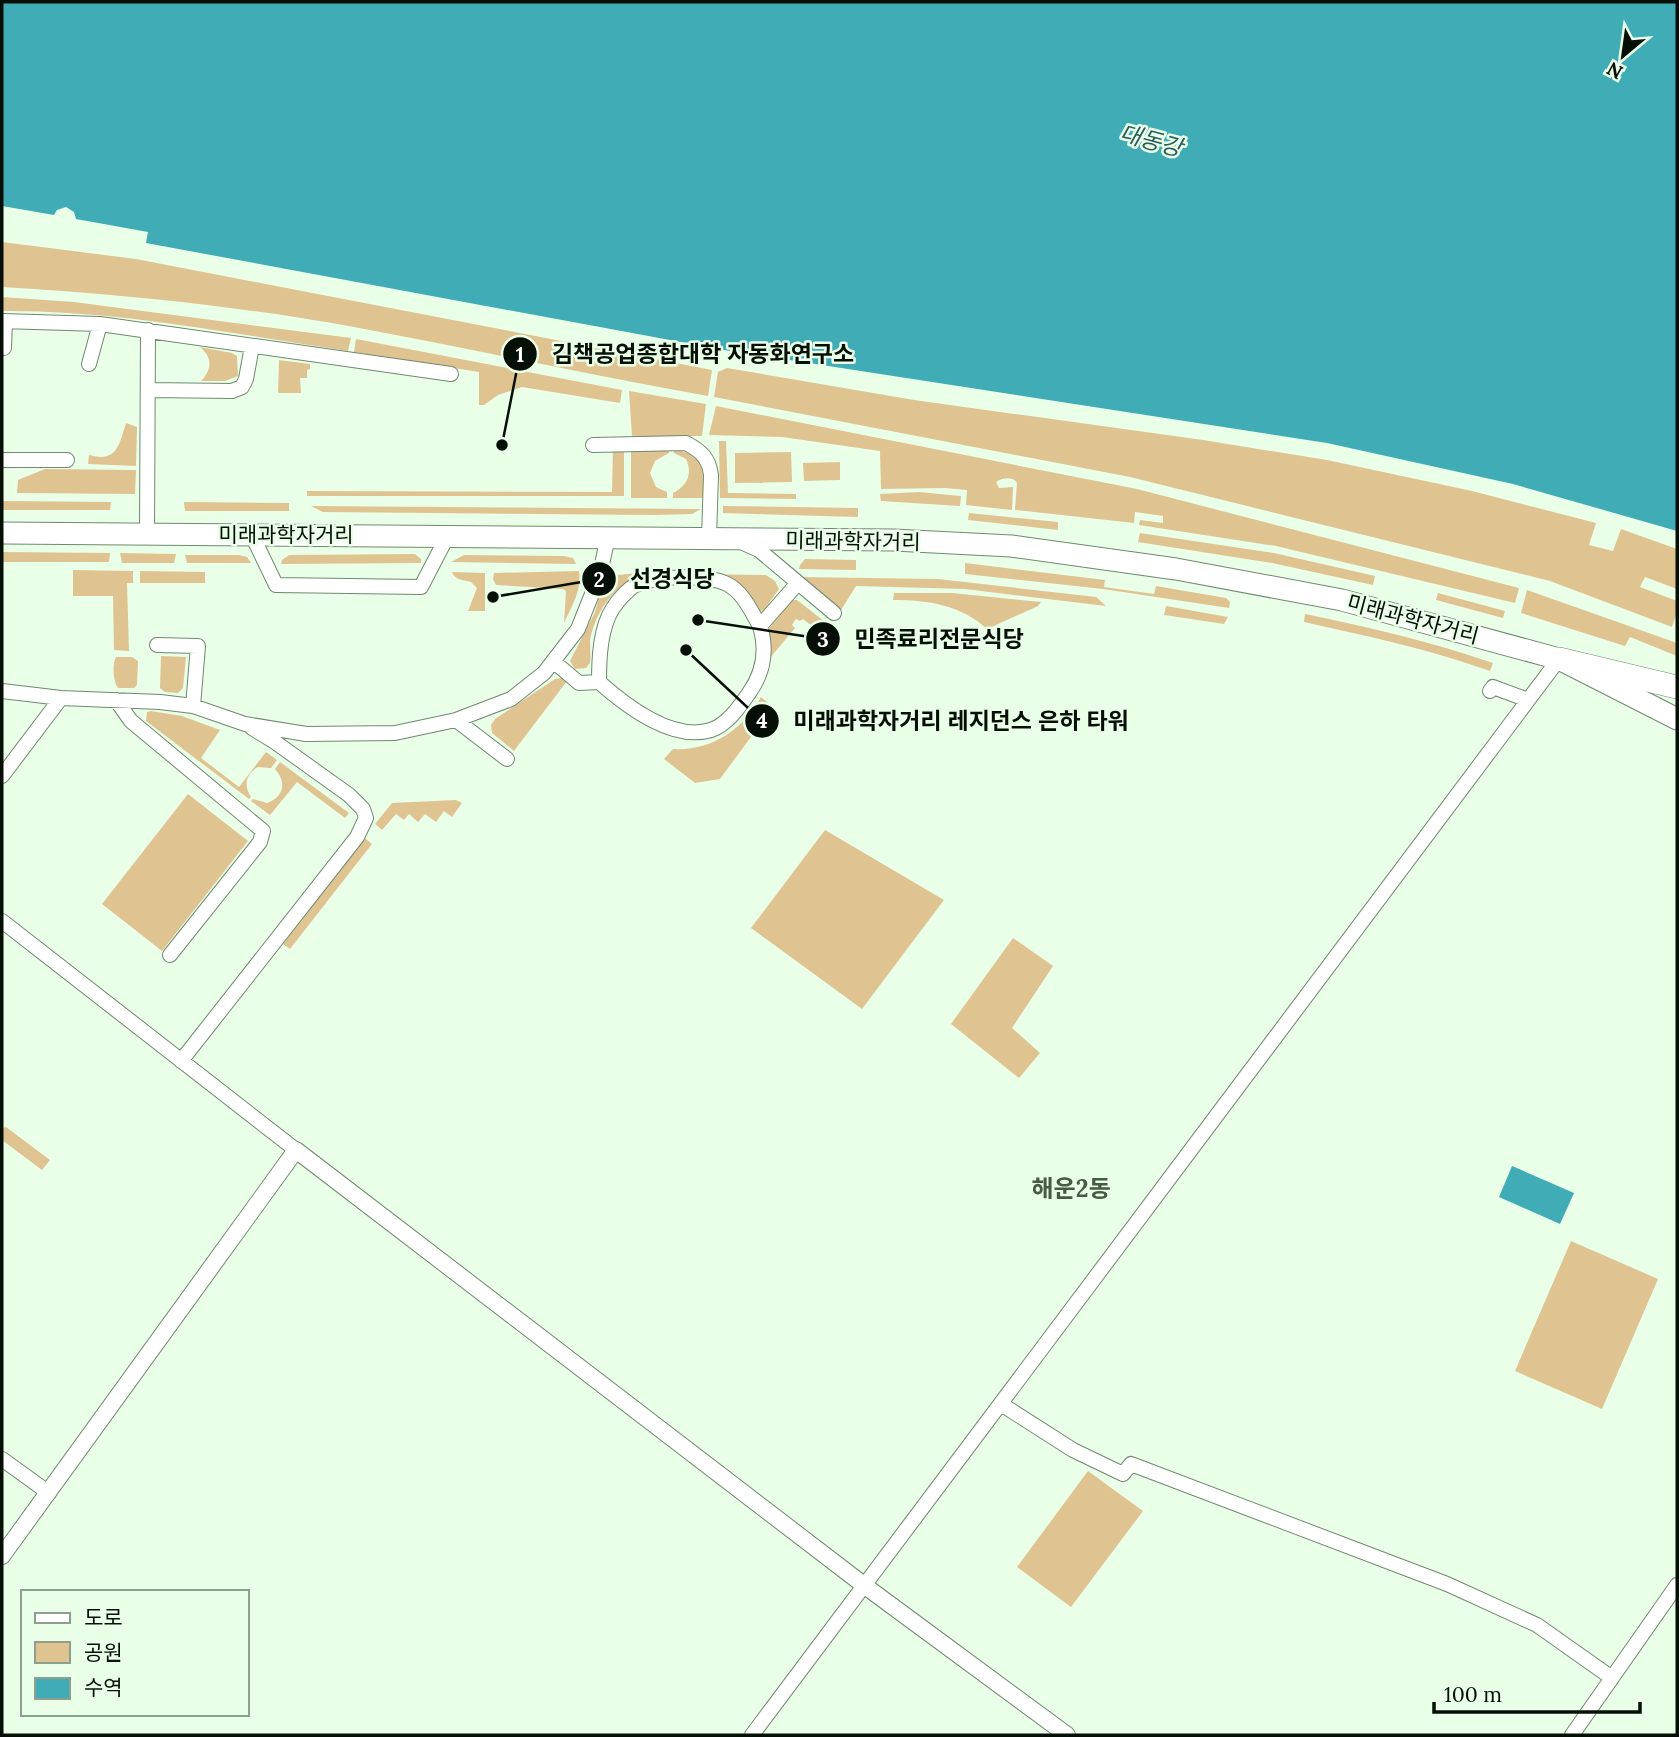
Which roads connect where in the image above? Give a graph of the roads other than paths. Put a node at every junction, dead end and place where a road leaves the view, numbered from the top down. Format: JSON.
{"nodes":[{"id":1,"x":3,"y":321,"type":"edge"},
{"id":2,"x":100,"y":324,"type":"junction"},
{"id":3,"x":148,"y":330,"type":"junction"},
{"id":4,"x":252,"y":346,"type":"junction"},
{"id":5,"x":4,"y":348,"type":"dead end"},
{"id":6,"x":89,"y":364,"type":"dead end"},
{"id":7,"x":451,"y":374,"type":"dead end"},
{"id":8,"x":148,"y":390,"type":"junction"},
{"id":9,"x":593,"y":445,"type":"dead end"},
{"id":10,"x":2,"y":460,"type":"edge"},
{"id":11,"x":67,"y":460,"type":"dead end"},
{"id":12,"x":2,"y":533,"type":"edge"},
{"id":13,"x":146,"y":533,"type":"junction"},
{"id":14,"x":251,"y":533,"type":"junction"},
{"id":15,"x":448,"y":535,"type":"junction"},
{"id":16,"x":608,"y":536,"type":"junction"},
{"id":17,"x":709,"y":538,"type":"junction"},
{"id":18,"x":733,"y":538,"type":"junction"},
{"id":19,"x":797,"y":584,"type":"junction"},
{"id":20,"x":834,"y":613,"type":"dead end"},
{"id":21,"x":760,"y":626,"type":"junction"},
{"id":22,"x":157,"y":645,"type":"dead end"},
{"id":23,"x":1559,"y":659,"type":"junction"},
{"id":24,"x":553,"y":661,"type":"junction"},
{"id":25,"x":599,"y":682,"type":"junction"},
{"id":26,"x":1677,"y":687,"type":"edge"},
{"id":27,"x":2,"y":691,"type":"edge"},
{"id":28,"x":1489,"y":691,"type":"dead end"},
{"id":29,"x":61,"y":698,"type":"junction"},
{"id":30,"x":116,"y":700,"type":"junction"},
{"id":31,"x":1528,"y":700,"type":"junction"},
{"id":32,"x":193,"y":706,"type":"junction"},
{"id":33,"x":1677,"y":719,"type":"edge"},
{"id":34,"x":456,"y":720,"type":"junction"},
{"id":35,"x":245,"y":724,"type":"junction"},
{"id":36,"x":507,"y":759,"type":"dead end"},
{"id":37,"x":2,"y":776,"type":"edge"},
{"id":38,"x":2,"y":922,"type":"edge"},
{"id":39,"x":170,"y":955,"type":"dead end"},
{"id":40,"x":181,"y":1061,"type":"junction"},
{"id":41,"x":296,"y":1150,"type":"junction"},
{"id":42,"x":1001,"y":1404,"type":"junction"},
{"id":43,"x":2,"y":1459,"type":"edge"},
{"id":44,"x":49,"y":1493,"type":"junction"},
{"id":45,"x":2,"y":1556,"type":"edge"},
{"id":46,"x":1677,"y":1585,"type":"edge"},
{"id":47,"x":865,"y":1586,"type":"junction"},
{"id":48,"x":1612,"y":1678,"type":"junction"},
{"id":49,"x":752,"y":1735,"type":"edge"},
{"id":50,"x":1067,"y":1735,"type":"edge"},
{"id":51,"x":1572,"y":1735,"type":"edge"}],
"edges":[{"from":1,"to":2,"type":"street"},
{"from":1,"to":5,"type":"street"},
{"from":2,"to":3,"type":"street"},
{"from":2,"to":6,"type":"street"},
{"from":3,"to":4,"type":"street"},
{"from":3,"to":8,"type":"street"},
{"from":4,"to":7,"type":"street"},
{"from":4,"to":8,"type":"street"},
{"from":8,"to":13,"type":"street"},
{"from":9,"to":17,"type":"street"},
{"from":10,"to":11,"type":"street"},
{"from":12,"to":13,"type":"main road","name":"미래과학자거리"},
{"from":13,"to":14,"type":"main road","name":"미래과학자거리"},
{"from":14,"to":15,"type":"main road","name":"미래과학자거리"},
{"from":14,"to":15,"type":"street"},
{"from":15,"to":16,"type":"main road","name":"미래과학자거리"},
{"from":16,"to":17,"type":"main road","name":"미래과학자거리"},
{"from":16,"to":24,"type":"street"},
{"from":17,"to":18,"type":"main road","name":"미래과학자거리"},
{"from":18,"to":19,"type":"street"},
{"from":18,"to":23,"type":"main road","name":"미래과학자거리"},
{"from":19,"to":20,"type":"street"},
{"from":19,"to":21,"type":"street"},
{"from":21,"to":25,"type":"street"},
{"from":21,"to":25,"type":"street"},
{"from":22,"to":32,"type":"street"},
{"from":23,"to":26,"type":"highway"},
{"from":23,"to":31,"type":"street"},
{"from":23,"to":33,"type":"main road","name":"미래과학자거리"},
{"from":24,"to":25,"type":"street"},
{"from":24,"to":34,"type":"street"},
{"from":27,"to":29,"type":"street"},
{"from":28,"to":31,"type":"street"},
{"from":29,"to":30,"type":"street"},
{"from":29,"to":37,"type":"street"},
{"from":30,"to":32,"type":"street"},
{"from":30,"to":39,"type":"street"},
{"from":31,"to":42,"type":"street"},
{"from":32,"to":35,"type":"street"},
{"from":34,"to":35,"type":"street"},
{"from":34,"to":36,"type":"street"},
{"from":35,"to":40,"type":"street"},
{"from":38,"to":40,"type":"street"},
{"from":40,"to":41,"type":"street"},
{"from":41,"to":44,"type":"street"},
{"from":41,"to":47,"type":"street"},
{"from":42,"to":47,"type":"street"},
{"from":42,"to":48,"type":"street"},
{"from":43,"to":44,"type":"street"},
{"from":44,"to":45,"type":"street"},
{"from":46,"to":48,"type":"street"},
{"from":47,"to":49,"type":"street"},
{"from":47,"to":50,"type":"street"},
{"from":48,"to":51,"type":"street"}]}
